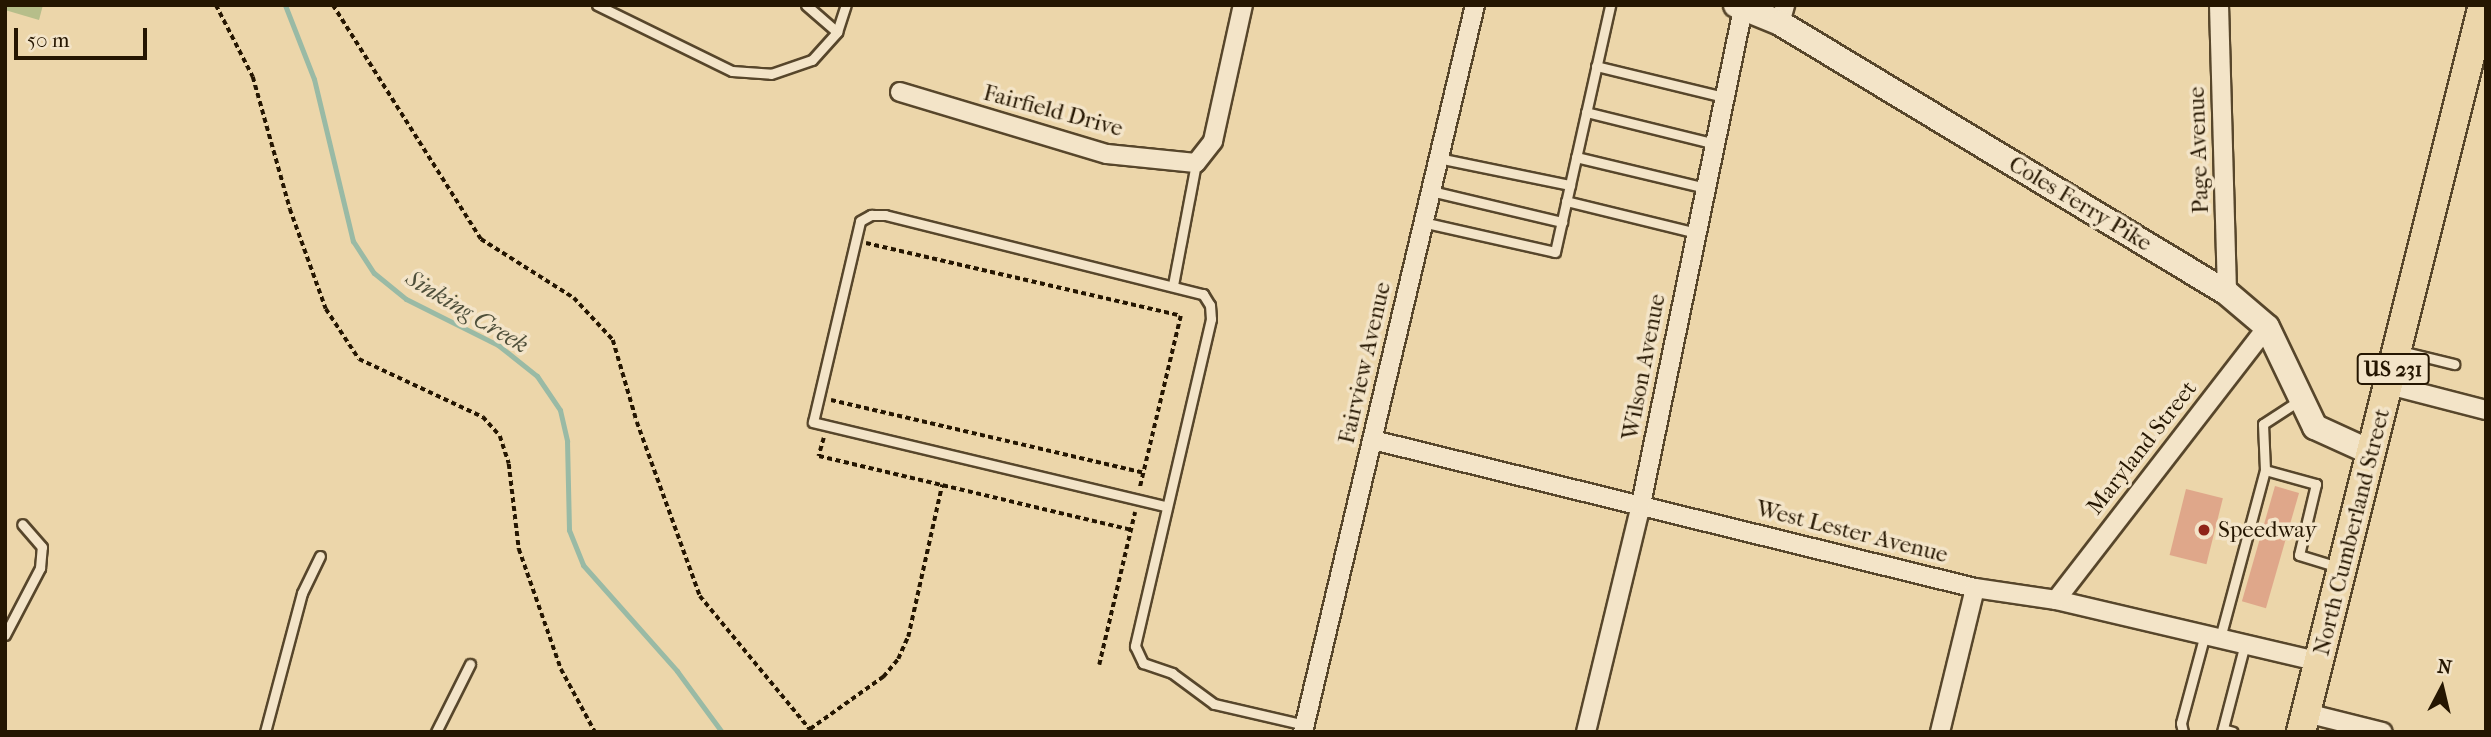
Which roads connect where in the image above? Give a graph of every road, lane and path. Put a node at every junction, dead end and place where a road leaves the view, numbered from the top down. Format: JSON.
{"nodes":[{"id":1,"x":216,"y":5,"type":"edge"},
{"id":2,"x":333,"y":5,"type":"edge"},
{"id":3,"x":597,"y":5,"type":"edge"},
{"id":4,"x":806,"y":5,"type":"edge"},
{"id":5,"x":846,"y":5,"type":"edge"},
{"id":6,"x":1243,"y":5,"type":"edge"},
{"id":7,"x":1475,"y":5,"type":"edge"},
{"id":8,"x":1610,"y":5,"type":"edge"},
{"id":9,"x":2219,"y":5,"type":"edge"},
{"id":10,"x":2483,"y":5,"type":"edge"},
{"id":11,"x":1739,"y":7,"type":"edge"},
{"id":12,"x":1782,"y":14,"type":"edge"},
{"id":13,"x":837,"y":32,"type":"junction"},
{"id":14,"x":1596,"y":66,"type":"junction"},
{"id":15,"x":900,"y":92,"type":"dead end"},
{"id":16,"x":1724,"y":97,"type":"junction"},
{"id":17,"x":1586,"y":112,"type":"junction"},
{"id":18,"x":1715,"y":144,"type":"junction"},
{"id":19,"x":1576,"y":157,"type":"junction"},
{"id":20,"x":1437,"y":158,"type":"junction"},
{"id":21,"x":1196,"y":163,"type":"junction"},
{"id":22,"x":1570,"y":185,"type":"junction"},
{"id":23,"x":1706,"y":188,"type":"junction"},
{"id":24,"x":1429,"y":191,"type":"junction"},
{"id":25,"x":1566,"y":201,"type":"junction"},
{"id":26,"x":1422,"y":222,"type":"junction"},
{"id":27,"x":1562,"y":222,"type":"junction"},
{"id":28,"x":1696,"y":233,"type":"junction"},
{"id":29,"x":862,"y":256,"type":"dead end"},
{"id":30,"x":1173,"y":285,"type":"junction"},
{"id":31,"x":2227,"y":293,"type":"junction"},
{"id":32,"x":2267,"y":327,"type":"junction"},
{"id":33,"x":2398,"y":350,"type":"junction"},
{"id":34,"x":2454,"y":364,"type":"dead end"},
{"id":35,"x":2389,"y":385,"type":"junction"},
{"id":36,"x":831,"y":386,"type":"dead end"},
{"id":37,"x":2300,"y":401,"type":"junction"},
{"id":38,"x":2486,"y":410,"type":"edge"},
{"id":39,"x":824,"y":439,"type":"dead end"},
{"id":40,"x":1373,"y":440,"type":"junction"},
{"id":41,"x":2372,"y":453,"type":"junction"},
{"id":42,"x":2265,"y":470,"type":"junction"},
{"id":43,"x":1144,"y":473,"type":"junction"},
{"id":44,"x":942,"y":485,"type":"junction"},
{"id":45,"x":1140,"y":490,"type":"dead end"},
{"id":46,"x":1641,"y":504,"type":"junction"},
{"id":47,"x":1165,"y":506,"type":"junction"},
{"id":48,"x":1135,"y":512,"type":"dead end"},
{"id":49,"x":22,"y":524,"type":"dead end"},
{"id":50,"x":1130,"y":530,"type":"junction"},
{"id":51,"x":320,"y":556,"type":"dead end"},
{"id":52,"x":2343,"y":568,"type":"junction"},
{"id":53,"x":1975,"y":588,"type":"junction"},
{"id":54,"x":2056,"y":600,"type":"junction"},
{"id":55,"x":5,"y":635,"type":"edge"},
{"id":56,"x":2213,"y":636,"type":"junction"},
{"id":57,"x":2245,"y":644,"type":"junction"},
{"id":58,"x":2320,"y":662,"type":"junction"},
{"id":59,"x":470,"y":664,"type":"dead end"},
{"id":60,"x":1098,"y":665,"type":"dead end"},
{"id":61,"x":2304,"y":722,"type":"edge"},
{"id":62,"x":1304,"y":728,"type":"edge"},
{"id":63,"x":811,"y":730,"type":"edge"},
{"id":64,"x":2222,"y":730,"type":"edge"},
{"id":65,"x":265,"y":732,"type":"edge"},
{"id":66,"x":436,"y":732,"type":"edge"},
{"id":67,"x":594,"y":732,"type":"edge"},
{"id":68,"x":1586,"y":732,"type":"edge"},
{"id":69,"x":1940,"y":732,"type":"edge"},
{"id":70,"x":2183,"y":732,"type":"edge"},
{"id":71,"x":2233,"y":732,"type":"edge"},
{"id":72,"x":2383,"y":732,"type":"edge"}],
"edges":[{"from":1,"to":67,"type":"path"},
{"from":2,"to":63,"type":"path"},
{"from":3,"to":13,"type":"lane"},
{"from":4,"to":13,"type":"lane"},
{"from":5,"to":13,"type":"lane"},
{"from":6,"to":21,"type":"street"},
{"from":7,"to":20,"type":"street","name":"Fairview Avenue"},
{"from":8,"to":14,"type":"lane"},
{"from":9,"to":31,"type":"street","name":"Page Avenue"},
{"from":10,"to":33,"type":"main road","name":"North Cumberland Street","number":"US 231"},
{"from":11,"to":12,"type":"street","name":"Coles Ferry Pike"},
{"from":11,"to":16,"type":"street","name":"Wilson Avenue"},
{"from":12,"to":31,"type":"street","name":"Coles Ferry Pike"},
{"from":14,"to":16,"type":"lane"},
{"from":14,"to":17,"type":"lane"},
{"from":15,"to":21,"type":"street","name":"Fairfield Drive"},
{"from":16,"to":18,"type":"street","name":"Wilson Avenue"},
{"from":17,"to":18,"type":"lane"},
{"from":17,"to":19,"type":"lane"},
{"from":18,"to":23,"type":"street","name":"Wilson Avenue"},
{"from":19,"to":22,"type":"lane"},
{"from":19,"to":23,"type":"lane"},
{"from":20,"to":22,"type":"lane"},
{"from":20,"to":24,"type":"street","name":"Fairview Avenue"},
{"from":21,"to":30,"type":"lane"},
{"from":22,"to":25,"type":"lane"},
{"from":23,"to":28,"type":"street","name":"Wilson Avenue"},
{"from":24,"to":26,"type":"street","name":"Fairview Avenue"},
{"from":24,"to":27,"type":"lane"},
{"from":25,"to":27,"type":"lane"},
{"from":25,"to":28,"type":"lane"},
{"from":26,"to":27,"type":"lane"},
{"from":26,"to":40,"type":"street","name":"Fairview Avenue"},
{"from":28,"to":46,"type":"street","name":"Wilson Avenue"},
{"from":29,"to":43,"type":"path"},
{"from":30,"to":47,"type":"lane"},
{"from":30,"to":47,"type":"lane"},
{"from":31,"to":32,"type":"street","name":"Coles Ferry Pike"},
{"from":32,"to":37,"type":"street","name":"Coles Ferry Pike"},
{"from":32,"to":54,"type":"street","name":"Maryland Street"},
{"from":33,"to":34,"type":"lane"},
{"from":33,"to":35,"type":"main road","name":"North Cumberland Street","number":"US 231"},
{"from":35,"to":38,"type":"street"},
{"from":35,"to":41,"type":"main road","name":"North Cumberland Street","number":"US 231"},
{"from":36,"to":43,"type":"path"},
{"from":37,"to":41,"type":"street","name":"Coles Ferry Pike"},
{"from":37,"to":42,"type":"lane"},
{"from":39,"to":44,"type":"path"},
{"from":40,"to":46,"type":"street","name":"West Lester Avenue"},
{"from":40,"to":62,"type":"street","name":"Fairview Avenue"},
{"from":41,"to":52,"type":"main road","name":"North Cumberland Street","number":"US 231"},
{"from":42,"to":52,"type":"lane"},
{"from":42,"to":56,"type":"lane"},
{"from":43,"to":45,"type":"path"},
{"from":44,"to":50,"type":"path"},
{"from":44,"to":63,"type":"path"},
{"from":46,"to":53,"type":"street","name":"West Lester Avenue"},
{"from":46,"to":68,"type":"street","name":"Wilson Avenue"},
{"from":47,"to":62,"type":"lane"},
{"from":48,"to":50,"type":"path"},
{"from":49,"to":55,"type":"lane"},
{"from":50,"to":60,"type":"path"},
{"from":51,"to":65,"type":"lane"},
{"from":52,"to":58,"type":"main road","name":"North Cumberland Street","number":"US 231"},
{"from":53,"to":54,"type":"street","name":"West Lester Avenue"},
{"from":53,"to":69,"type":"street"},
{"from":54,"to":56,"type":"street","name":"West Lester Avenue"},
{"from":56,"to":57,"type":"street","name":"West Lester Avenue"},
{"from":56,"to":70,"type":"lane"},
{"from":57,"to":58,"type":"street","name":"West Lester Avenue"},
{"from":57,"to":64,"type":"lane"},
{"from":58,"to":61,"type":"main road","name":"North Cumberland Street","number":"US 231"},
{"from":59,"to":66,"type":"lane"},
{"from":61,"to":72,"type":"street"},
{"from":64,"to":71,"type":"lane"}]}
